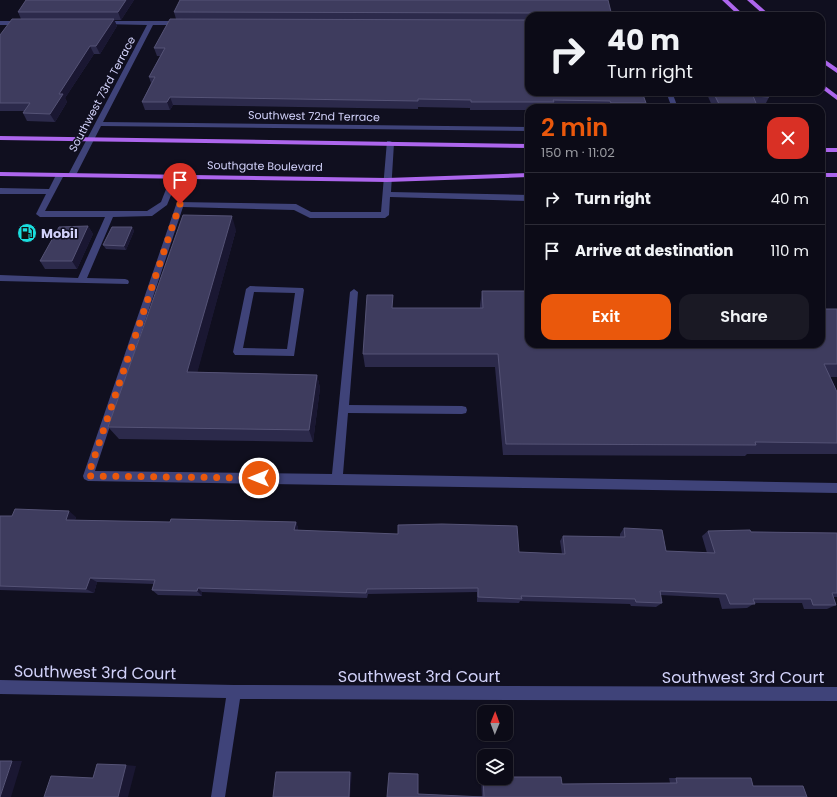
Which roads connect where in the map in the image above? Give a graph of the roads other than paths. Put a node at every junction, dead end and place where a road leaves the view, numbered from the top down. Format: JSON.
{"nodes":[{"id":1,"x":725,"y":0,"type":"edge"},
{"id":2,"x":750,"y":0,"type":"edge"},
{"id":3,"x":738,"y":12,"type":"edge"},
{"id":4,"x":764,"y":12,"type":"edge"},
{"id":5,"x":0,"y":23,"type":"edge"},
{"id":6,"x":32,"y":23,"type":"edge"},
{"id":7,"x":95,"y":23,"type":"edge"},
{"id":8,"x":151,"y":23,"type":"junction"},
{"id":9,"x":190,"y":24,"type":"edge"},
{"id":10,"x":825,"y":62,"type":"edge"},
{"id":11,"x":837,"y":70,"type":"edge"},
{"id":12,"x":825,"y":88,"type":"edge"},
{"id":13,"x":837,"y":98,"type":"edge"},
{"id":14,"x":98,"y":124,"type":"junction"},
{"id":15,"x":525,"y":129,"type":"edge"},
{"id":16,"x":0,"y":138,"type":"edge"},
{"id":17,"x":90,"y":139,"type":"junction"},
{"id":18,"x":390,"y":143,"type":"junction"},
{"id":19,"x":525,"y":146,"type":"edge"},
{"id":20,"x":825,"y":150,"type":"edge"},
{"id":21,"x":837,"y":150,"type":"edge"},
{"id":22,"x":0,"y":174,"type":"edge"},
{"id":23,"x":60,"y":175,"type":"junction"},
{"id":24,"x":72,"y":175,"type":"junction"},
{"id":25,"x":525,"y":175,"type":"edge"},
{"id":26,"x":825,"y":175,"type":"edge"},
{"id":27,"x":837,"y":175,"type":"edge"},
{"id":28,"x":175,"y":176,"type":"junction"},
{"id":29,"x":387,"y":180,"type":"junction"},
{"id":30,"x":0,"y":191,"type":"edge"},
{"id":31,"x":51,"y":192,"type":"junction"},
{"id":32,"x":386,"y":194,"type":"junction"},
{"id":33,"x":525,"y":198,"type":"edge"},
{"id":34,"x":164,"y":203,"type":"junction"},
{"id":35,"x":180,"y":204,"type":"junction"},
{"id":36,"x":110,"y":215,"type":"junction"},
{"id":37,"x":0,"y":278,"type":"edge"},
{"id":38,"x":81,"y":281,"type":"junction"},
{"id":39,"x":125,"y":282,"type":"dead end"},
{"id":40,"x":300,"y":290,"type":"joint"},
{"id":41,"x":354,"y":292,"type":"dead end"},
{"id":42,"x":342,"y":409,"type":"junction"},
{"id":43,"x":462,"y":410,"type":"dead end"},
{"id":44,"x":336,"y":479,"type":"junction"},
{"id":45,"x":837,"y":488,"type":"edge"},
{"id":46,"x":0,"y":687,"type":"edge"},
{"id":47,"x":234,"y":692,"type":"junction"},
{"id":48,"x":837,"y":694,"type":"edge"},
{"id":49,"x":218,"y":797,"type":"edge"}],
"edges":[{"from":1,"to":3,"type":"main road"},
{"from":2,"to":4,"type":"main road"},
{"from":5,"to":6,"type":"street"},
{"from":7,"to":8,"type":"street"},
{"from":8,"to":9,"type":"street"},
{"from":8,"to":14,"type":"street","name":"Southwest 73rd Terrace"},
{"from":10,"to":11,"type":"main road"},
{"from":12,"to":13,"type":"main road"},
{"from":14,"to":15,"type":"street","name":"Southwest 72nd Terrace"},
{"from":14,"to":17,"type":"street","name":"Southwest 73rd Terrace"},
{"from":16,"to":17,"type":"main road","name":"Southgate Boulevard"},
{"from":17,"to":18,"type":"main road","name":"Southgate Boulevard"},
{"from":17,"to":24,"type":"street","name":"Southwest 73rd Terrace"},
{"from":18,"to":19,"type":"main road","name":"Southgate Boulevard"},
{"from":18,"to":29,"type":"street"},
{"from":20,"to":21,"type":"main road"},
{"from":22,"to":23,"type":"main road","name":"Southgate Boulevard"},
{"from":23,"to":24,"type":"main road","name":"Southgate Boulevard"},
{"from":23,"to":31,"type":"street"},
{"from":24,"to":28,"type":"main road","name":"Southgate Boulevard"},
{"from":25,"to":29,"type":"main road","name":"Southgate Boulevard"},
{"from":26,"to":27,"type":"main road"},
{"from":28,"to":29,"type":"main road","name":"Southgate Boulevard"},
{"from":28,"to":34,"type":"street"},
{"from":29,"to":32,"type":"street"},
{"from":30,"to":31,"type":"street"},
{"from":31,"to":36,"type":"street"},
{"from":32,"to":33,"type":"street"},
{"from":32,"to":35,"type":"street"},
{"from":34,"to":35,"type":"street"},
{"from":34,"to":36,"type":"street"},
{"from":35,"to":44,"type":"street"},
{"from":36,"to":38,"type":"street"},
{"from":37,"to":38,"type":"street"},
{"from":38,"to":39,"type":"street"},
{"from":40,"to":40,"type":"street"},
{"from":41,"to":42,"type":"street"},
{"from":42,"to":43,"type":"street"},
{"from":42,"to":44,"type":"street"},
{"from":44,"to":45,"type":"street"},
{"from":46,"to":47,"type":"street","name":"Southwest 3rd Court"},
{"from":47,"to":48,"type":"street","name":"Southwest 3rd Court"},
{"from":47,"to":49,"type":"street"}]}
